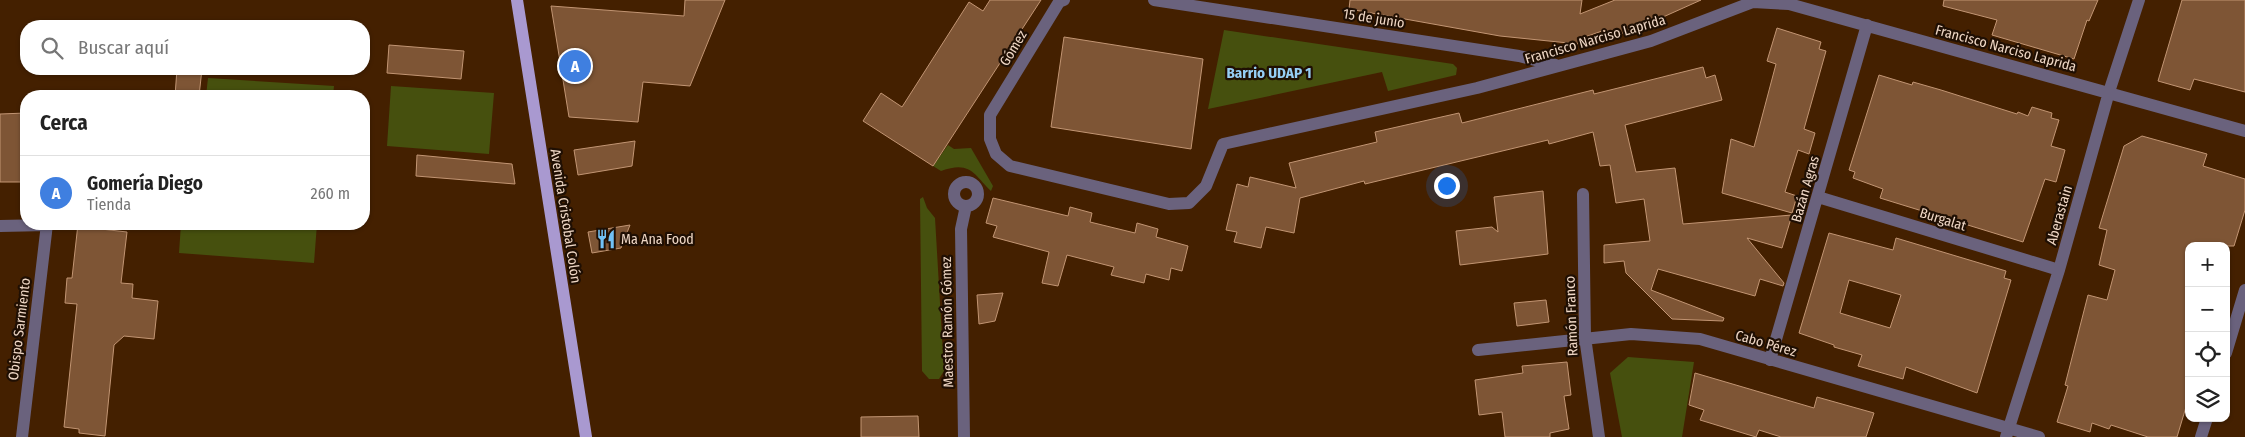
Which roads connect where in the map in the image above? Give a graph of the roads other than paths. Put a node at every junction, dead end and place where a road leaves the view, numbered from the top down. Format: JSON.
{"nodes":[{"id":1,"x":517,"y":0,"type":"edge"},
{"id":2,"x":1064,"y":0,"type":"edge"},
{"id":3,"x":1154,"y":0,"type":"edge"},
{"id":4,"x":2139,"y":0,"type":"edge"},
{"id":5,"x":1867,"y":26,"type":"junction"},
{"id":6,"x":1559,"y":66,"type":"junction"},
{"id":7,"x":2109,"y":92,"type":"junction"},
{"id":8,"x":2245,"y":131,"type":"edge"},
{"id":9,"x":1206,"y":186,"type":"joint"},
{"id":10,"x":1582,"y":194,"type":"dead end"},
{"id":11,"x":1818,"y":197,"type":"junction"},
{"id":12,"x":966,"y":206,"type":"dead end"},
{"id":13,"x":20,"y":225,"type":"edge"},
{"id":14,"x":0,"y":226,"type":"edge"},
{"id":15,"x":46,"y":230,"type":"edge"},
{"id":16,"x":2058,"y":270,"type":"junction"},
{"id":17,"x":2245,"y":290,"type":"edge"},
{"id":18,"x":1585,"y":337,"type":"junction"},
{"id":19,"x":2230,"y":340,"type":"edge"},
{"id":20,"x":1478,"y":350,"type":"dead end"},
{"id":21,"x":1770,"y":360,"type":"junction"},
{"id":22,"x":2206,"y":422,"type":"edge"},
{"id":23,"x":2007,"y":433,"type":"edge"},
{"id":24,"x":22,"y":437,"type":"edge"},
{"id":25,"x":586,"y":437,"type":"edge"},
{"id":26,"x":964,"y":437,"type":"edge"},
{"id":27,"x":1599,"y":437,"type":"edge"},
{"id":28,"x":2039,"y":437,"type":"edge"},
{"id":29,"x":2201,"y":437,"type":"edge"}],
"edges":[{"from":1,"to":25,"type":"main road","name":"Avenida Cristobal Colón"},
{"from":2,"to":9,"type":"street","name":"Gómez"},
{"from":3,"to":6,"type":"street","name":"15 de junio"},
{"from":4,"to":7,"type":"street","name":"Aberastain"},
{"from":5,"to":6,"type":"street","name":"Francisco Narciso Laprida"},
{"from":5,"to":7,"type":"street","name":"Francisco Narciso Laprida"},
{"from":5,"to":11,"type":"street","name":"Bazán Agras"},
{"from":6,"to":9,"type":"street","name":"Francisco Narciso Laprida"},
{"from":7,"to":8,"type":"street","name":"Francisco Narciso Laprida"},
{"from":7,"to":16,"type":"street","name":"Aberastain"},
{"from":10,"to":18,"type":"street","name":"Ramón Franco"},
{"from":11,"to":16,"type":"street","name":"Burgalat"},
{"from":11,"to":21,"type":"street","name":"Bazán Agras"},
{"from":12,"to":26,"type":"street","name":"Maestro Ramón Gómez"},
{"from":13,"to":14,"type":"street"},
{"from":15,"to":24,"type":"street","name":"Obispo Sarmiento"},
{"from":16,"to":23,"type":"street","name":"Aberastain"},
{"from":17,"to":19,"type":"street"},
{"from":18,"to":20,"type":"street","name":"Cabo Pérez"},
{"from":18,"to":21,"type":"street","name":"Cabo Pérez"},
{"from":18,"to":27,"type":"street","name":"Ramón Franco"},
{"from":21,"to":23,"type":"street","name":"Cabo Pérez"},
{"from":22,"to":29,"type":"street"},
{"from":23,"to":28,"type":"street","name":"Cabo Pérez"}]}
